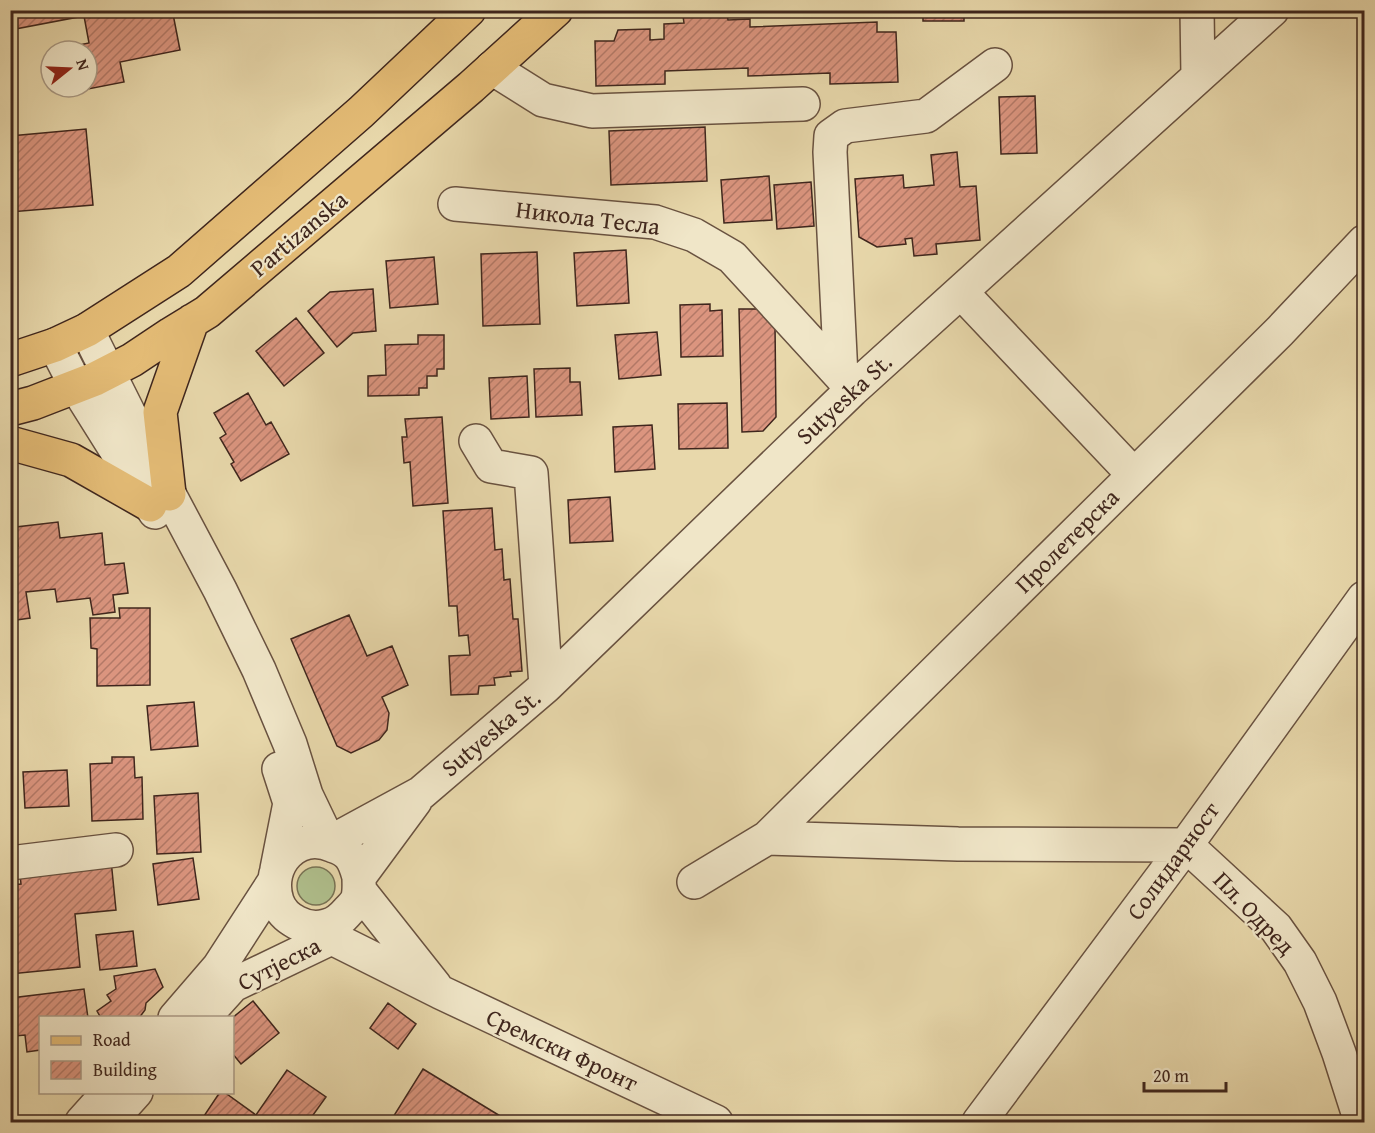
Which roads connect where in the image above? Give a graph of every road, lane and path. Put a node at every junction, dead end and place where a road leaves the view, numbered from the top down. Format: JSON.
{"nodes":[{"id":1,"x":469,"y":10,"type":"edge"},
{"id":2,"x":556,"y":10,"type":"edge"},
{"id":3,"x":1197,"y":10,"type":"edge"},
{"id":4,"x":1272,"y":10,"type":"edge"},
{"id":5,"x":995,"y":65,"type":"dead end"},
{"id":6,"x":492,"y":68,"type":"junction"},
{"id":7,"x":1198,"y":77,"type":"junction"},
{"id":8,"x":803,"y":104,"type":"dead end"},
{"id":9,"x":455,"y":204,"type":"dead end"},
{"id":10,"x":1365,"y":242,"type":"edge"},
{"id":11,"x":961,"y":292,"type":"junction"},
{"id":12,"x":192,"y":321,"type":"junction"},
{"id":13,"x":87,"y":330,"type":"junction"},
{"id":14,"x":55,"y":345,"type":"junction"},
{"id":15,"x":10,"y":360,"type":"edge"},
{"id":16,"x":108,"y":372,"type":"junction"},
{"id":17,"x":846,"y":383,"type":"junction"},
{"id":18,"x":76,"y":386,"type":"junction"},
{"id":19,"x":10,"y":409,"type":"edge"},
{"id":20,"x":476,"y":441,"type":"dead end"},
{"id":21,"x":10,"y":443,"type":"edge"},
{"id":22,"x":1134,"y":475,"type":"junction"},
{"id":23,"x":159,"y":500,"type":"junction"},
{"id":24,"x":1365,"y":598,"type":"edge"},
{"id":25,"x":546,"y":686,"type":"junction"},
{"id":26,"x":421,"y":793,"type":"junction"},
{"id":27,"x":767,"y":838,"type":"junction"},
{"id":28,"x":329,"y":843,"type":"junction"},
{"id":29,"x":1186,"y":845,"type":"junction"},
{"id":30,"x":116,"y":850,"type":"dead end"},
{"id":31,"x":10,"y":863,"type":"edge"},
{"id":32,"x":275,"y":876,"type":"junction"},
{"id":33,"x":694,"y":882,"type":"dead end"},
{"id":34,"x":359,"y":883,"type":"junction"},
{"id":35,"x":321,"y":933,"type":"junction"},
{"id":36,"x":440,"y":992,"type":"junction"},
{"id":37,"x":176,"y":1016,"type":"edge"},
{"id":38,"x":205,"y":1016,"type":"edge"},
{"id":39,"x":107,"y":1094,"type":"edge"},
{"id":40,"x":134,"y":1094,"type":"edge"},
{"id":41,"x":82,"y":1122,"type":"edge"},
{"id":42,"x":109,"y":1122,"type":"edge"},
{"id":43,"x":716,"y":1122,"type":"edge"},
{"id":44,"x":979,"y":1122,"type":"edge"},
{"id":45,"x":1360,"y":1122,"type":"edge"}],
"edges":[{"from":1,"to":13,"type":"main road","name":"Partizanska"},
{"from":2,"to":6,"type":"main road","name":"Partizanska"},
{"from":3,"to":7,"type":"street"},
{"from":4,"to":7,"type":"street","name":"Sutyeska St."},
{"from":5,"to":17,"type":"street"},
{"from":6,"to":8,"type":"street"},
{"from":6,"to":12,"type":"main road","name":"Partizanska"},
{"from":7,"to":11,"type":"street","name":"Sutyeska St."},
{"from":9,"to":17,"type":"street","name":"Никола Тесла"},
{"from":10,"to":22,"type":"street","name":"Пролетерска"},
{"from":11,"to":17,"type":"street","name":"Sutyeska St."},
{"from":11,"to":22,"type":"street"},
{"from":12,"to":16,"type":"main road","name":"Partizanska"},
{"from":12,"to":23,"type":"main road"},
{"from":13,"to":14,"type":"main road","name":"Partizanska"},
{"from":13,"to":16,"type":"street"},
{"from":14,"to":15,"type":"main road"},
{"from":14,"to":18,"type":"street"},
{"from":16,"to":18,"type":"main road","name":"Partizanska"},
{"from":16,"to":23,"type":"street"},
{"from":17,"to":25,"type":"street","name":"Sutyeska St."},
{"from":18,"to":19,"type":"main road","name":"Partizanska"},
{"from":18,"to":23,"type":"street"},
{"from":20,"to":25,"type":"street"},
{"from":21,"to":23,"type":"main road"},
{"from":22,"to":27,"type":"street","name":"Пролетерска"},
{"from":23,"to":28,"type":"street"},
{"from":23,"to":32,"type":"street"},
{"from":24,"to":29,"type":"street","name":"Солидарност"},
{"from":25,"to":26,"type":"street","name":"Sutyeska St."},
{"from":26,"to":28,"type":"street"},
{"from":26,"to":34,"type":"street"},
{"from":27,"to":29,"type":"street"},
{"from":27,"to":33,"type":"street","name":"Пролетерска"},
{"from":28,"to":32,"type":"street"},
{"from":28,"to":34,"type":"street"},
{"from":29,"to":44,"type":"street","name":"Солидарност"},
{"from":29,"to":45,"type":"street","name":"Пл. Одред"},
{"from":30,"to":31,"type":"street"},
{"from":32,"to":35,"type":"street"},
{"from":32,"to":37,"type":"street","name":"Сутјеска"},
{"from":34,"to":35,"type":"street"},
{"from":34,"to":36,"type":"street"},
{"from":35,"to":36,"type":"street","name":"Сремски Фронт"},
{"from":35,"to":38,"type":"street","name":"Сутјеска"},
{"from":36,"to":43,"type":"street","name":"Сремски Фронт"},
{"from":39,"to":41,"type":"street"},
{"from":40,"to":42,"type":"street"}]}
